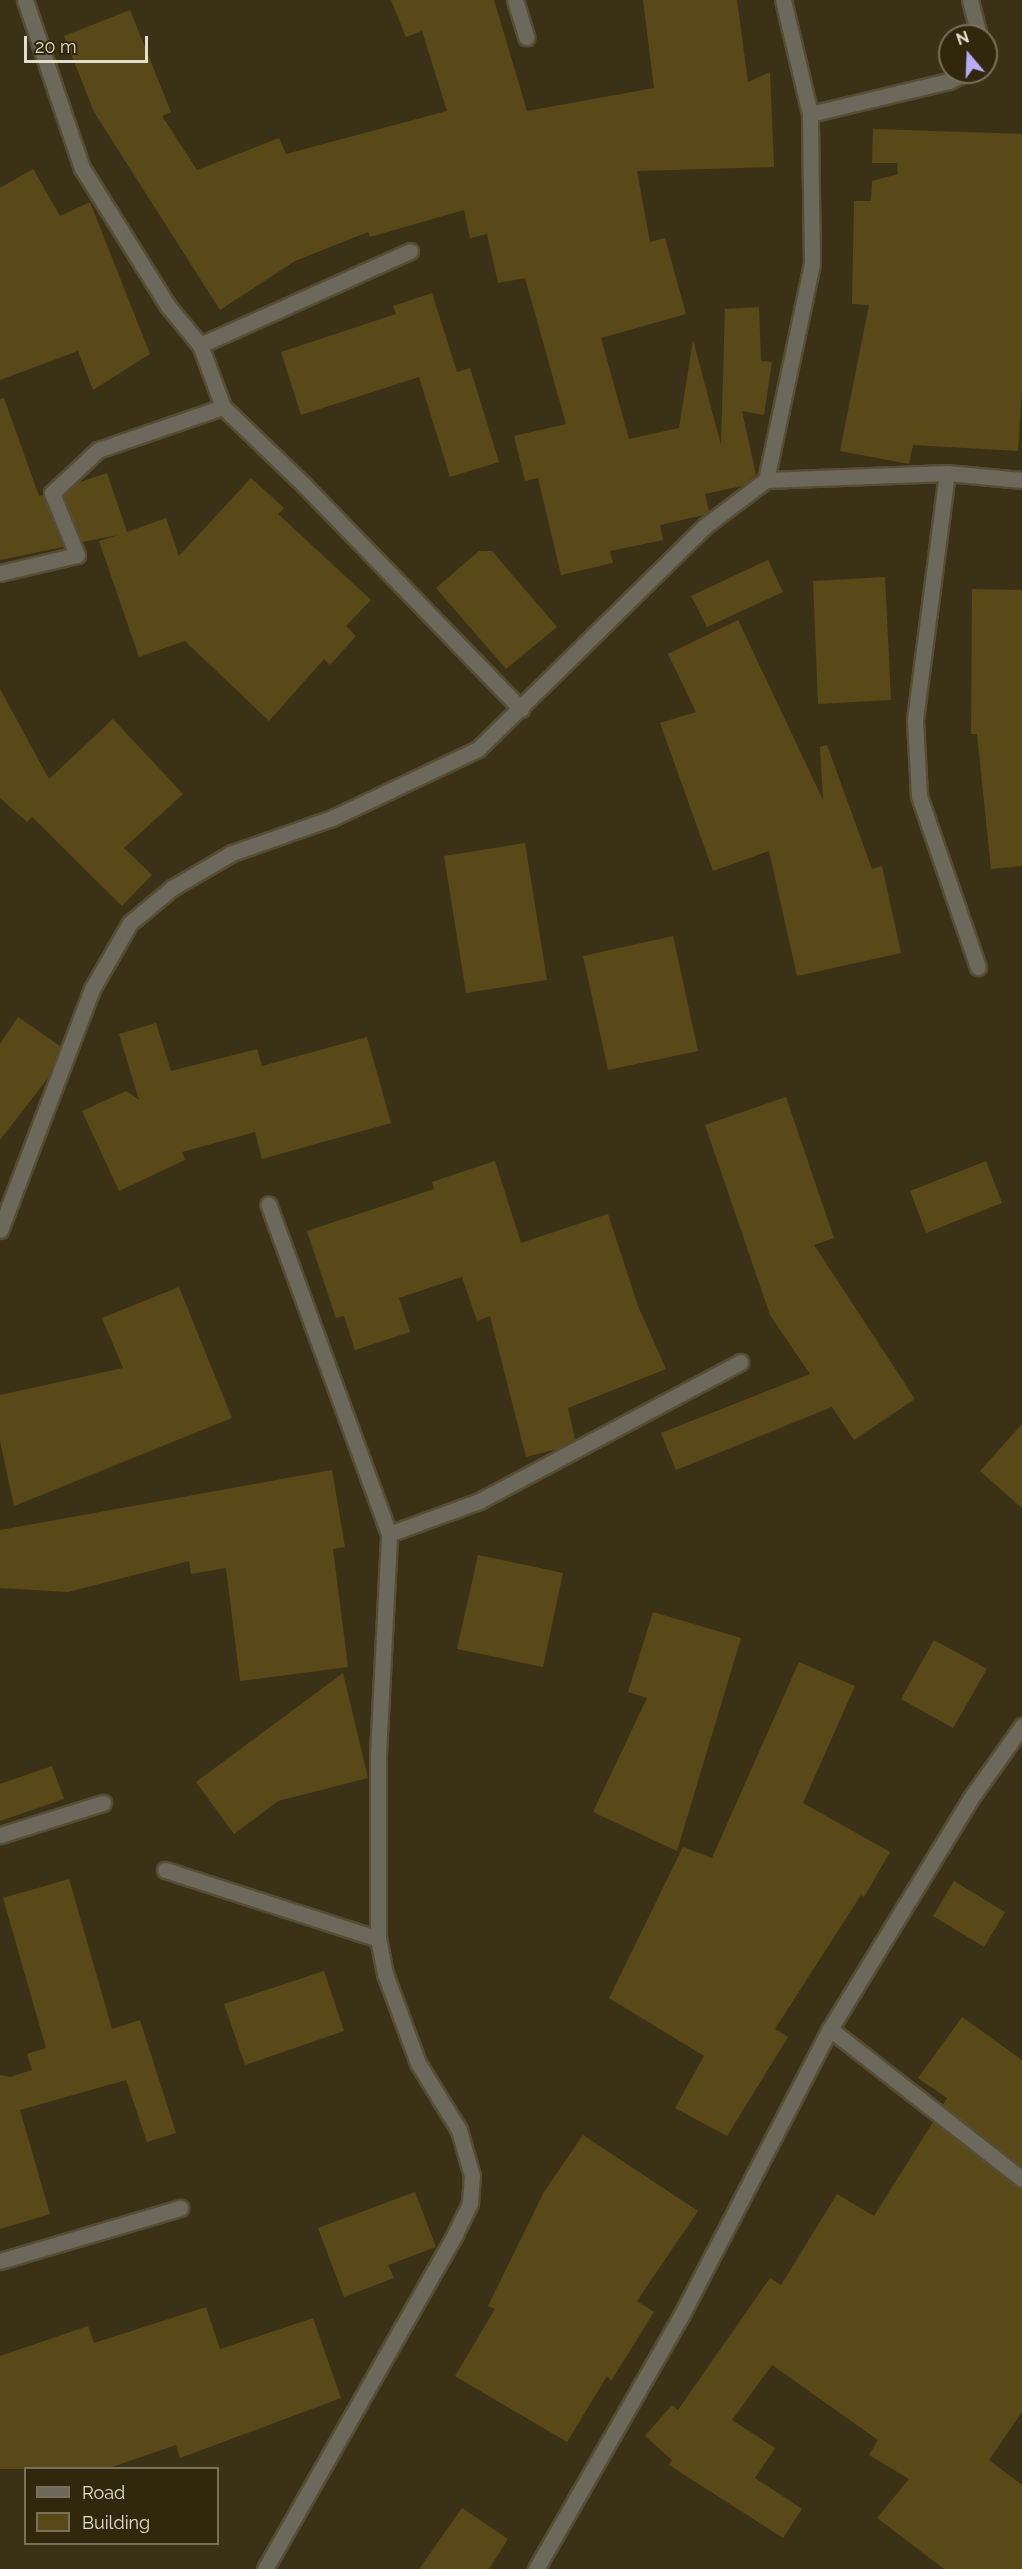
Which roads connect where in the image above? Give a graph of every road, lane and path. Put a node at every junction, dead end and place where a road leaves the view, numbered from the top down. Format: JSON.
{"nodes":[{"id":1,"x":25,"y":0,"type":"edge"},
{"id":2,"x":515,"y":0,"type":"edge"},
{"id":3,"x":783,"y":0,"type":"edge"},
{"id":4,"x":970,"y":0,"type":"edge"},
{"id":5,"x":976,"y":24,"type":"edge"},
{"id":6,"x":526,"y":37,"type":"dead end"},
{"id":7,"x":938,"y":84,"type":"edge"},
{"id":8,"x":810,"y":114,"type":"junction"},
{"id":9,"x":410,"y":251,"type":"dead end"},
{"id":10,"x":200,"y":345,"type":"junction"},
{"id":11,"x":223,"y":407,"type":"junction"},
{"id":12,"x":947,"y":473,"type":"junction"},
{"id":13,"x":766,"y":480,"type":"junction"},
{"id":14,"x":1022,"y":480,"type":"edge"},
{"id":15,"x":0,"y":573,"type":"edge"},
{"id":16,"x":521,"y":709,"type":"junction"},
{"id":17,"x":978,"y":967,"type":"dead end"},
{"id":18,"x":5,"y":1202,"type":"edge"},
{"id":19,"x":268,"y":1204,"type":"dead end"},
{"id":20,"x":0,"y":1230,"type":"edge"},
{"id":21,"x":740,"y":1362,"type":"dead end"},
{"id":22,"x":389,"y":1534,"type":"junction"},
{"id":23,"x":1022,"y":1726,"type":"edge"},
{"id":24,"x":103,"y":1803,"type":"dead end"},
{"id":25,"x":0,"y":1836,"type":"edge"},
{"id":26,"x":165,"y":1870,"type":"dead end"},
{"id":27,"x":378,"y":1939,"type":"junction"},
{"id":28,"x":830,"y":2029,"type":"junction"},
{"id":29,"x":1022,"y":2179,"type":"edge"},
{"id":30,"x":180,"y":2208,"type":"dead end"},
{"id":31,"x":0,"y":2260,"type":"edge"},
{"id":32,"x":265,"y":2569,"type":"edge"},
{"id":33,"x":536,"y":2569,"type":"edge"}],
"edges":[{"from":1,"to":10,"type":"street"},
{"from":2,"to":6,"type":"street"},
{"from":3,"to":8,"type":"street"},
{"from":4,"to":5,"type":"street"},
{"from":7,"to":8,"type":"street"},
{"from":8,"to":13,"type":"street"},
{"from":9,"to":10,"type":"street"},
{"from":10,"to":11,"type":"street"},
{"from":11,"to":15,"type":"street"},
{"from":11,"to":16,"type":"street"},
{"from":12,"to":13,"type":"street"},
{"from":12,"to":14,"type":"street"},
{"from":12,"to":17,"type":"street"},
{"from":13,"to":16,"type":"street"},
{"from":16,"to":18,"type":"street"},
{"from":18,"to":20,"type":"street"},
{"from":19,"to":22,"type":"street"},
{"from":21,"to":22,"type":"street"},
{"from":22,"to":27,"type":"street"},
{"from":23,"to":28,"type":"street"},
{"from":24,"to":25,"type":"street"},
{"from":26,"to":27,"type":"street"},
{"from":27,"to":32,"type":"street"},
{"from":28,"to":29,"type":"street"},
{"from":28,"to":33,"type":"street"},
{"from":30,"to":31,"type":"street"}]}
